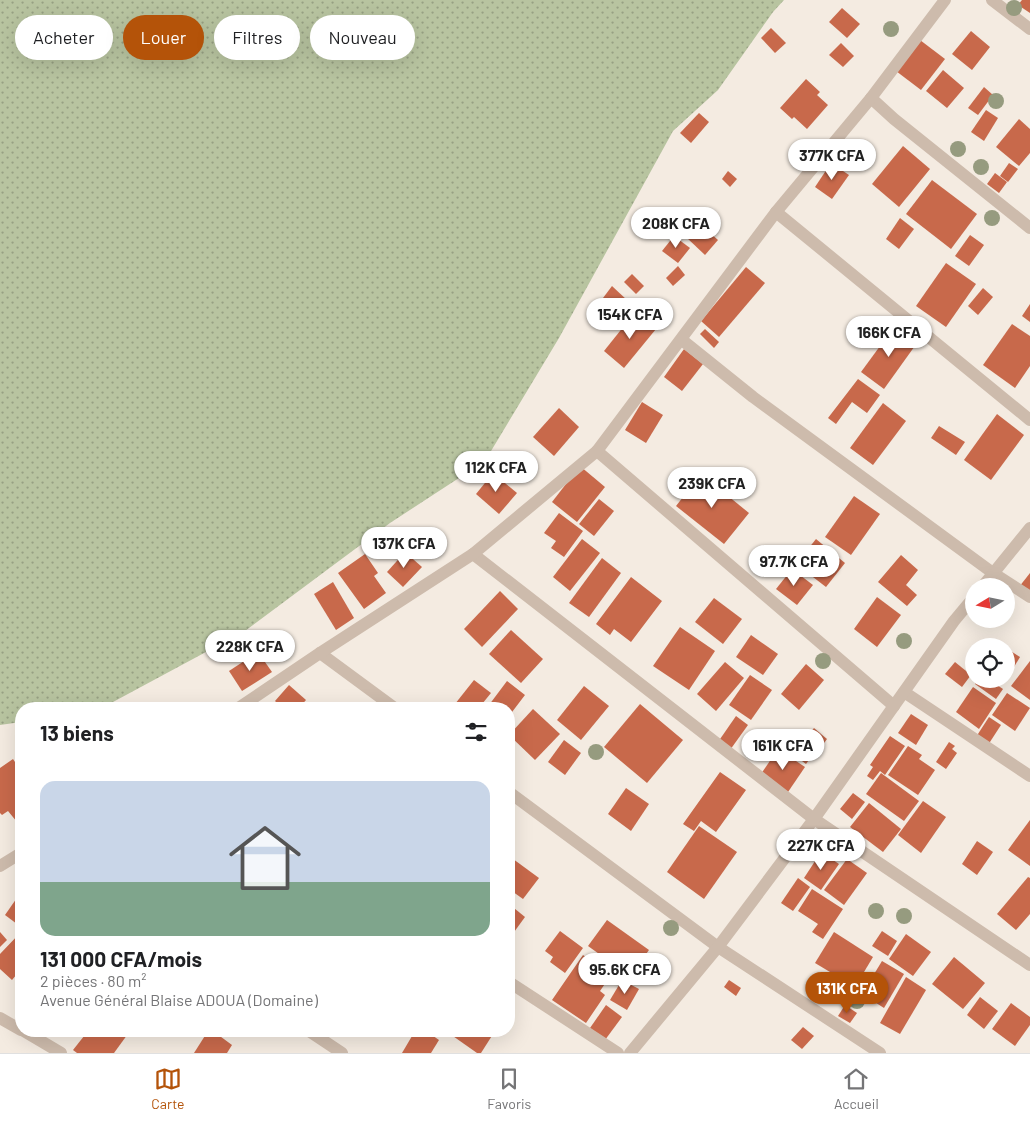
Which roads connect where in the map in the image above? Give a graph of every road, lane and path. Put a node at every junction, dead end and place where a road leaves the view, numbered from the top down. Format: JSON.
{"nodes":[{"id":1,"x":945,"y":0,"type":"edge"},
{"id":2,"x":992,"y":0,"type":"edge"},
{"id":3,"x":1030,"y":29,"type":"edge"},
{"id":4,"x":871,"y":98,"type":"junction"},
{"id":5,"x":776,"y":212,"type":"junction"},
{"id":6,"x":1030,"y":228,"type":"edge"},
{"id":7,"x":682,"y":340,"type":"junction"},
{"id":8,"x":1030,"y":420,"type":"edge"},
{"id":9,"x":597,"y":451,"type":"junction"},
{"id":10,"x":1030,"y":528,"type":"edge"},
{"id":11,"x":473,"y":554,"type":"junction"},
{"id":12,"x":993,"y":573,"type":"junction"},
{"id":13,"x":989,"y":578,"type":"edge"},
{"id":14,"x":1030,"y":598,"type":"edge"},
{"id":15,"x":965,"y":608,"type":"edge"},
{"id":16,"x":320,"y":653,"type":"junction"},
{"id":17,"x":904,"y":692,"type":"junction"},
{"id":18,"x":247,"y":702,"type":"edge"},
{"id":19,"x":386,"y":702,"type":"edge"},
{"id":20,"x":894,"y":706,"type":"junction"},
{"id":21,"x":1030,"y":776,"type":"edge"},
{"id":22,"x":515,"y":796,"type":"edge"},
{"id":23,"x":814,"y":820,"type":"junction"},
{"id":24,"x":15,"y":857,"type":"edge"},
{"id":25,"x":0,"y":866,"type":"edge"},
{"id":26,"x":718,"y":946,"type":"junction"},
{"id":27,"x":1030,"y":965,"type":"edge"},
{"id":28,"x":515,"y":986,"type":"edge"},
{"id":29,"x":0,"y":1018,"type":"edge"},
{"id":30,"x":15,"y":1026,"type":"edge"},
{"id":31,"x":35,"y":1037,"type":"edge"},
{"id":32,"x":317,"y":1037,"type":"edge"},
{"id":33,"x":61,"y":1053,"type":"edge"},
{"id":34,"x":342,"y":1053,"type":"edge"},
{"id":35,"x":618,"y":1053,"type":"edge"},
{"id":36,"x":630,"y":1053,"type":"edge"},
{"id":37,"x":880,"y":1053,"type":"edge"}],
"edges":[{"from":1,"to":4,"type":"street"},
{"from":2,"to":3,"type":"street"},
{"from":4,"to":5,"type":"street"},
{"from":4,"to":6,"type":"street"},
{"from":5,"to":7,"type":"street"},
{"from":5,"to":8,"type":"street"},
{"from":7,"to":9,"type":"street"},
{"from":7,"to":12,"type":"street"},
{"from":9,"to":11,"type":"street"},
{"from":9,"to":20,"type":"street"},
{"from":10,"to":12,"type":"street"},
{"from":11,"to":16,"type":"street"},
{"from":11,"to":23,"type":"street"},
{"from":12,"to":13,"type":"street"},
{"from":12,"to":14,"type":"street"},
{"from":15,"to":17,"type":"street"},
{"from":16,"to":18,"type":"street"},
{"from":16,"to":19,"type":"street"},
{"from":17,"to":20,"type":"street"},
{"from":17,"to":21,"type":"street"},
{"from":20,"to":23,"type":"street"},
{"from":22,"to":26,"type":"street"},
{"from":23,"to":26,"type":"street"},
{"from":23,"to":27,"type":"street"},
{"from":24,"to":25,"type":"street"},
{"from":26,"to":36,"type":"street"},
{"from":26,"to":37,"type":"street"},
{"from":28,"to":35,"type":"street"},
{"from":29,"to":30,"type":"street"},
{"from":31,"to":33,"type":"street"},
{"from":32,"to":34,"type":"street"}]}
